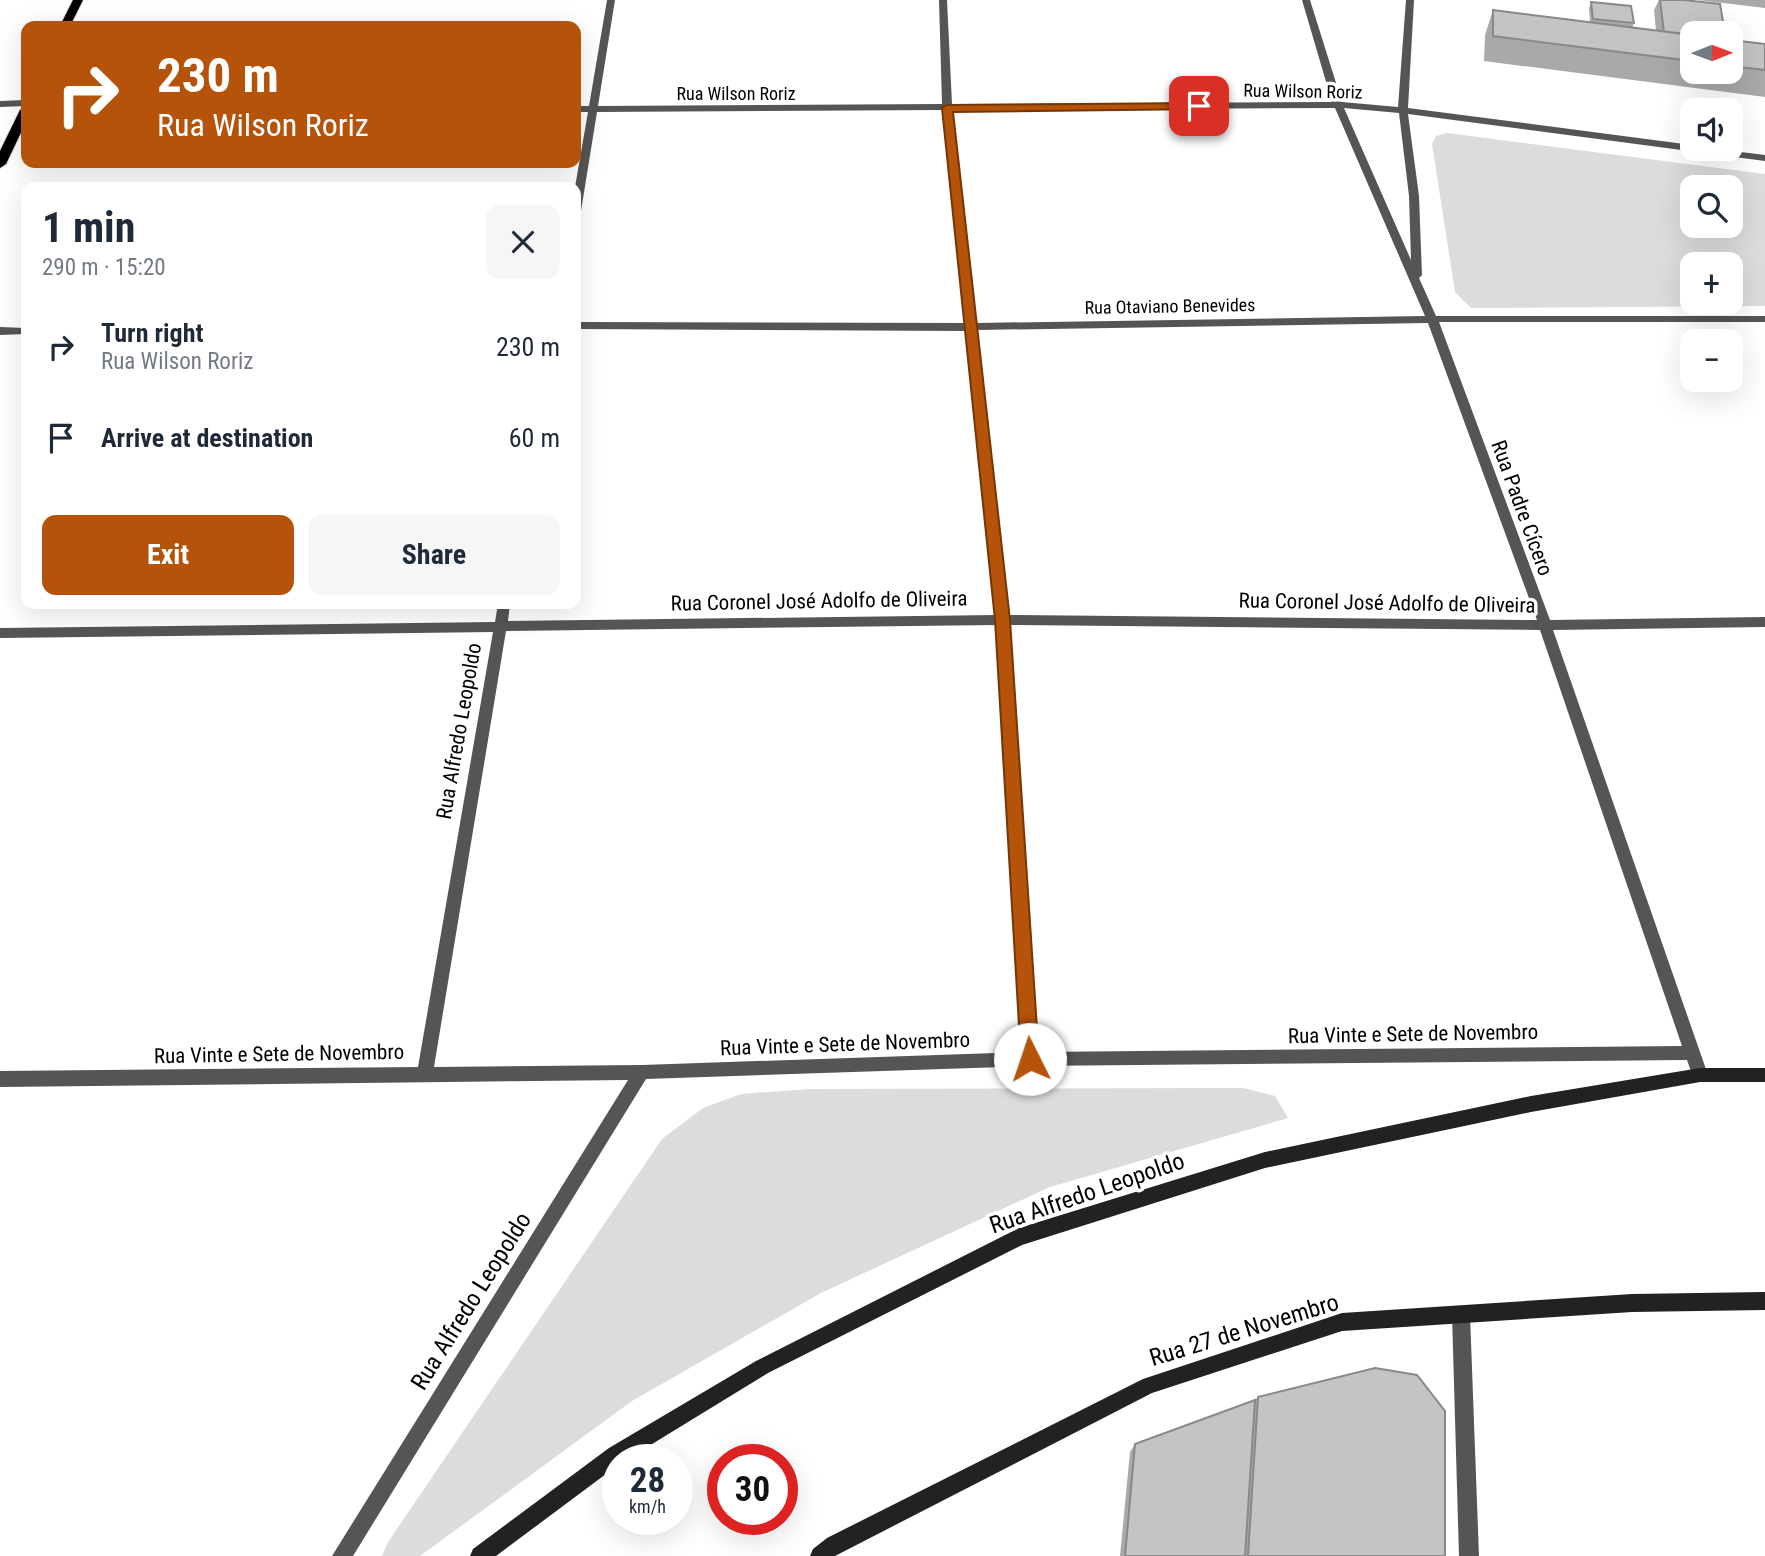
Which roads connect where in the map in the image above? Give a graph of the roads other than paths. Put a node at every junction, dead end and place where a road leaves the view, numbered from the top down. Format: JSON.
{"nodes":[{"id":1,"x":78,"y":0,"type":"edge"},
{"id":2,"x":611,"y":0,"type":"edge"},
{"id":3,"x":943,"y":0,"type":"edge"},
{"id":4,"x":1306,"y":0,"type":"edge"},
{"id":5,"x":1410,"y":0,"type":"edge"},
{"id":6,"x":68,"y":21,"type":"edge"},
{"id":7,"x":21,"y":103,"type":"edge"},
{"id":8,"x":0,"y":104,"type":"edge"},
{"id":9,"x":1338,"y":105,"type":"junction"},
{"id":10,"x":947,"y":108,"type":"junction"},
{"id":11,"x":581,"y":109,"type":"edge"},
{"id":12,"x":594,"y":109,"type":"junction"},
{"id":13,"x":1403,"y":110,"type":"junction"},
{"id":14,"x":21,"y":120,"type":"edge"},
{"id":15,"x":1680,"y":146,"type":"edge"},
{"id":16,"x":1743,"y":155,"type":"edge"},
{"id":17,"x":1765,"y":158,"type":"edge"},
{"id":18,"x":0,"y":164,"type":"edge"},
{"id":19,"x":581,"y":183,"type":"edge"},
{"id":20,"x":1418,"y":284,"type":"junction"},
{"id":21,"x":1432,"y":319,"type":"junction"},
{"id":22,"x":1765,"y":319,"type":"edge"},
{"id":23,"x":581,"y":326,"type":"edge"},
{"id":24,"x":971,"y":327,"type":"junction"},
{"id":25,"x":0,"y":331,"type":"edge"},
{"id":26,"x":21,"y":331,"type":"edge"},
{"id":27,"x":503,"y":609,"type":"edge"},
{"id":28,"x":1003,"y":620,"type":"junction"},
{"id":29,"x":1765,"y":622,"type":"edge"},
{"id":30,"x":500,"y":625,"type":"junction"},
{"id":31,"x":1545,"y":625,"type":"junction"},
{"id":32,"x":0,"y":633,"type":"edge"},
{"id":33,"x":1692,"y":1052,"type":"junction"},
{"id":34,"x":1030,"y":1059,"type":"junction"},
{"id":35,"x":642,"y":1072,"type":"junction"},
{"id":36,"x":425,"y":1073,"type":"junction"},
{"id":37,"x":1700,"y":1075,"type":"junction"},
{"id":38,"x":1765,"y":1075,"type":"edge"},
{"id":39,"x":0,"y":1079,"type":"edge"},
{"id":40,"x":1765,"y":1301,"type":"edge"},
{"id":41,"x":1461,"y":1315,"type":"junction"},
{"id":42,"x":342,"y":1556,"type":"edge"},
{"id":43,"x":480,"y":1556,"type":"edge"},
{"id":44,"x":820,"y":1556,"type":"edge"},
{"id":45,"x":1469,"y":1556,"type":"edge"}],
"edges":[{"from":1,"to":6,"type":"main road"},
{"from":2,"to":12,"type":"street"},
{"from":3,"to":10,"type":"street"},
{"from":4,"to":9,"type":"street","name":"Rua Padre Cícero"},
{"from":5,"to":13,"type":"street"},
{"from":7,"to":8,"type":"street"},
{"from":9,"to":10,"type":"street","name":"Rua Wilson Roriz"},
{"from":9,"to":13,"type":"street","name":"Rua Wilson Roriz"},
{"from":9,"to":20,"type":"street","name":"Rua Padre Cícero"},
{"from":10,"to":12,"type":"street","name":"Rua Wilson Roriz"},
{"from":10,"to":24,"type":"street"},
{"from":11,"to":12,"type":"street","name":"Rua Wilson Roriz"},
{"from":12,"to":19,"type":"street"},
{"from":13,"to":15,"type":"street","name":"Rua Wilson Roriz"},
{"from":13,"to":20,"type":"street"},
{"from":14,"to":18,"type":"main road"},
{"from":16,"to":17,"type":"street","name":"Rua Wilson Roriz"},
{"from":20,"to":21,"type":"street","name":"Rua Padre Cícero"},
{"from":21,"to":22,"type":"street","name":"Rua Otaviano Benevides"},
{"from":21,"to":24,"type":"street","name":"Rua Otaviano Benevides"},
{"from":21,"to":31,"type":"street","name":"Rua Padre Cícero"},
{"from":23,"to":24,"type":"street","name":"Rua Otaviano Benevides"},
{"from":24,"to":28,"type":"street"},
{"from":25,"to":26,"type":"street"},
{"from":27,"to":30,"type":"street","name":"Rua Alfredo Leopoldo"},
{"from":28,"to":30,"type":"street","name":"Rua Coronel José Adolfo de Oliveira"},
{"from":28,"to":31,"type":"street","name":"Rua Coronel José Adolfo de Oliveira"},
{"from":28,"to":34,"type":"street"},
{"from":29,"to":31,"type":"street","name":"Rua Coronel José Adolfo de Oliveira"},
{"from":30,"to":32,"type":"street","name":"Rua Coronel José Adolfo de Oliveira"},
{"from":30,"to":36,"type":"street","name":"Rua Alfredo Leopoldo"},
{"from":31,"to":33,"type":"street","name":"Rua Padre Cícero"},
{"from":33,"to":34,"type":"street","name":"Rua Vinte e Sete de Novembro"},
{"from":33,"to":37,"type":"street","name":"Rua Padre Cícero"},
{"from":34,"to":35,"type":"street","name":"Rua Vinte e Sete de Novembro"},
{"from":35,"to":36,"type":"street","name":"Rua Vinte e Sete de Novembro"},
{"from":35,"to":42,"type":"street","name":"Rua Alfredo Leopoldo"},
{"from":36,"to":39,"type":"street","name":"Rua Vinte e Sete de Novembro"},
{"from":37,"to":38,"type":"main road"},
{"from":37,"to":43,"type":"main road","name":"Rua Alfredo Leopoldo"},
{"from":40,"to":41,"type":"main road","name":"Rua 27 de Novembro"},
{"from":41,"to":44,"type":"main road","name":"Rua 27 de Novembro"},
{"from":41,"to":45,"type":"street"}]}
